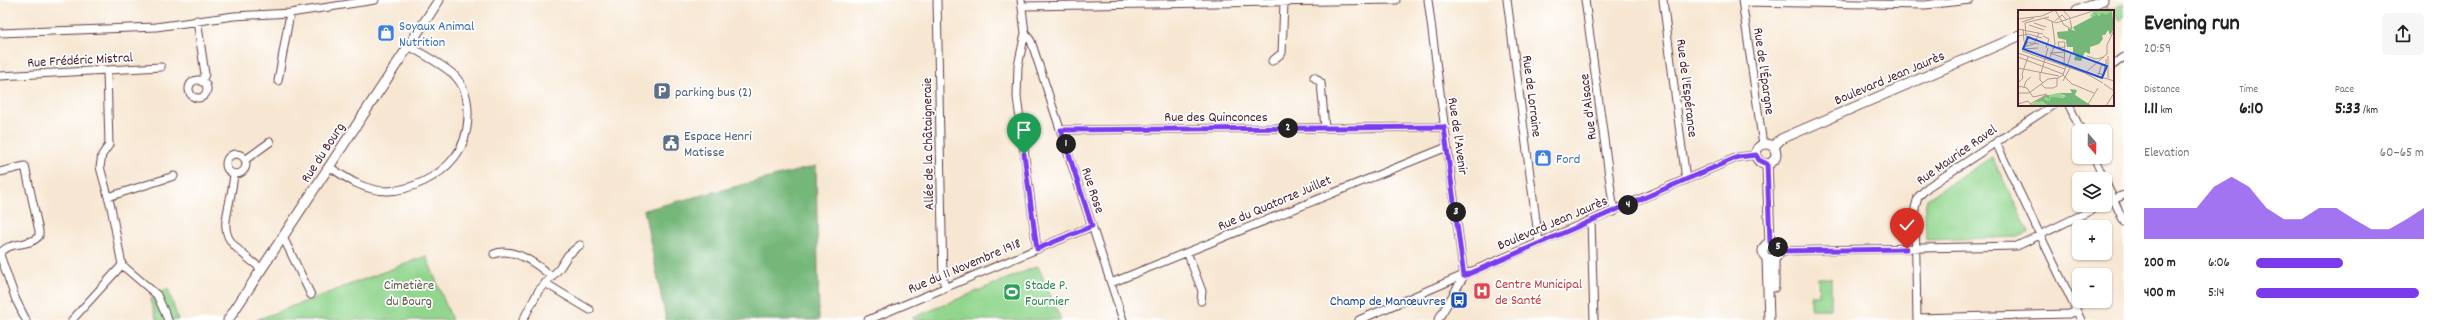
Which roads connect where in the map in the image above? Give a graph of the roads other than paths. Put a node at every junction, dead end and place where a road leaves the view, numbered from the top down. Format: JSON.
{"nodes":[{"id":1,"x":376,"y":0,"type":"edge"},
{"id":2,"x":439,"y":0,"type":"edge"},
{"id":3,"x":936,"y":0,"type":"edge"},
{"id":4,"x":1396,"y":0,"type":"edge"},
{"id":5,"x":1428,"y":0,"type":"edge"},
{"id":6,"x":1507,"y":0,"type":"edge"},
{"id":7,"x":1585,"y":0,"type":"edge"},
{"id":8,"x":1663,"y":0,"type":"edge"},
{"id":9,"x":1970,"y":0,"type":"edge"},
{"id":10,"x":2100,"y":0,"type":"edge"},
{"id":11,"x":1742,"y":1,"type":"edge"},
{"id":12,"x":1284,"y":2,"type":"junction"},
{"id":13,"x":1022,"y":3,"type":"edge"},
{"id":14,"x":2079,"y":10,"type":"edge"},
{"id":15,"x":290,"y":13,"type":"junction"},
{"id":16,"x":197,"y":20,"type":"junction"},
{"id":17,"x":0,"y":33,"type":"edge"},
{"id":18,"x":1025,"y":33,"type":"junction"},
{"id":19,"x":2018,"y":36,"type":"edge"},
{"id":20,"x":409,"y":46,"type":"junction"},
{"id":21,"x":2124,"y":57,"type":"edge"},
{"id":22,"x":1272,"y":61,"type":"dead end"},
{"id":23,"x":2114,"y":64,"type":"edge"},
{"id":24,"x":161,"y":67,"type":"dead end"},
{"id":25,"x":107,"y":71,"type":"junction"},
{"id":26,"x":0,"y":76,"type":"edge"},
{"id":27,"x":1314,"y":77,"type":"dead end"},
{"id":28,"x":278,"y":81,"type":"dead end"},
{"id":29,"x":202,"y":82,"type":"dead end"},
{"id":30,"x":2052,"y":106,"type":"edge"},
{"id":31,"x":2069,"y":106,"type":"edge"},
{"id":32,"x":2078,"y":124,"type":"edge"},
{"id":33,"x":1444,"y":127,"type":"junction"},
{"id":34,"x":1325,"y":128,"type":"junction"},
{"id":35,"x":1061,"y":130,"type":"junction"},
{"id":36,"x":270,"y":142,"type":"dead end"},
{"id":37,"x":1996,"y":143,"type":"junction"},
{"id":38,"x":1763,"y":145,"type":"junction"},
{"id":39,"x":1447,"y":147,"type":"junction"},
{"id":40,"x":1773,"y":147,"type":"junction"},
{"id":41,"x":1756,"y":155,"type":"junction"},
{"id":42,"x":245,"y":160,"type":"junction"},
{"id":43,"x":1767,"y":164,"type":"junction"},
{"id":44,"x":330,"y":167,"type":"junction"},
{"id":45,"x":0,"y":170,"type":"edge"},
{"id":46,"x":234,"y":174,"type":"junction"},
{"id":47,"x":174,"y":176,"type":"dead end"},
{"id":48,"x":1686,"y":180,"type":"junction"},
{"id":49,"x":2112,"y":195,"type":"edge"},
{"id":50,"x":2124,"y":195,"type":"edge"},
{"id":51,"x":108,"y":197,"type":"junction"},
{"id":52,"x":2114,"y":199,"type":"junction"},
{"id":53,"x":1614,"y":212,"type":"junction"},
{"id":54,"x":2088,"y":212,"type":"edge"},
{"id":55,"x":1591,"y":220,"type":"junction"},
{"id":56,"x":2124,"y":222,"type":"edge"},
{"id":57,"x":1092,"y":226,"type":"junction"},
{"id":58,"x":2041,"y":235,"type":"junction"},
{"id":59,"x":283,"y":236,"type":"junction"},
{"id":60,"x":1770,"y":242,"type":"junction"},
{"id":61,"x":1539,"y":243,"type":"junction"},
{"id":62,"x":580,"y":245,"type":"dead end"},
{"id":63,"x":1037,"y":249,"type":"junction"},
{"id":64,"x":1915,"y":249,"type":"junction"},
{"id":65,"x":1187,"y":252,"type":"junction"},
{"id":66,"x":494,"y":254,"type":"dead end"},
{"id":67,"x":1773,"y":256,"type":"junction"},
{"id":68,"x":122,"y":265,"type":"junction"},
{"id":69,"x":262,"y":269,"type":"junction"},
{"id":70,"x":1464,"y":276,"type":"junction"},
{"id":71,"x":552,"y":277,"type":"junction"},
{"id":72,"x":1111,"y":282,"type":"junction"},
{"id":73,"x":545,"y":283,"type":"junction"},
{"id":74,"x":945,"y":287,"type":"junction"},
{"id":75,"x":311,"y":295,"type":"dead end"},
{"id":76,"x":1202,"y":300,"type":"dead end"},
{"id":77,"x":590,"y":310,"type":"dead end"},
{"id":78,"x":2077,"y":311,"type":"junction"},
{"id":79,"x":1917,"y":319,"type":"edge"},
{"id":80,"x":26,"y":320,"type":"edge"},
{"id":81,"x":72,"y":320,"type":"edge"},
{"id":82,"x":168,"y":320,"type":"edge"},
{"id":83,"x":228,"y":320,"type":"edge"},
{"id":84,"x":523,"y":320,"type":"edge"},
{"id":85,"x":868,"y":320,"type":"edge"},
{"id":86,"x":1123,"y":320,"type":"edge"},
{"id":87,"x":1359,"y":320,"type":"edge"},
{"id":88,"x":1438,"y":320,"type":"edge"},
{"id":89,"x":1594,"y":320,"type":"edge"},
{"id":90,"x":1769,"y":320,"type":"edge"},
{"id":91,"x":1775,"y":320,"type":"edge"},
{"id":92,"x":2081,"y":320,"type":"edge"}],
"edges":[{"from":1,"to":15,"type":"street"},
{"from":2,"to":20,"type":"street","name":"Rue du Bourg"},
{"from":3,"to":74,"type":"street","name":"Allée de la Châtaigneraie"},
{"from":4,"to":12,"type":"street"},
{"from":5,"to":33,"type":"street","name":"Rue de l'Avenir"},
{"from":6,"to":61,"type":"street","name":"Rue de Lorraine"},
{"from":7,"to":53,"type":"street","name":"Rue d'Alsace"},
{"from":8,"to":48,"type":"street","name":"Rue de l'Espérance"},
{"from":9,"to":11,"type":"street"},
{"from":10,"to":14,"type":"street"},
{"from":11,"to":38,"type":"street","name":"Rue de l'Épargne"},
{"from":12,"to":13,"type":"street"},
{"from":12,"to":22,"type":"street"},
{"from":13,"to":18,"type":"street","name":"Rue Rose"},
{"from":15,"to":16,"type":"street"},
{"from":15,"to":28,"type":"street"},
{"from":16,"to":17,"type":"street"},
{"from":16,"to":29,"type":"street"},
{"from":18,"to":35,"type":"street","name":"Rue Rose"},
{"from":18,"to":63,"type":"street"},
{"from":19,"to":40,"type":"street","name":"Boulevard Jean Jaurès"},
{"from":20,"to":44,"type":"street","name":"Rue du Bourg"},
{"from":20,"to":44,"type":"street"},
{"from":21,"to":23,"type":"street"},
{"from":24,"to":25,"type":"street","name":"Rue Frédéric Mistral"},
{"from":25,"to":26,"type":"street","name":"Rue Frédéric Mistral"},
{"from":25,"to":51,"type":"street"},
{"from":27,"to":34,"type":"street"},
{"from":30,"to":37,"type":"street","name":"Rue Maurice Ravel"},
{"from":31,"to":32,"type":"street"},
{"from":33,"to":34,"type":"street","name":"Rue des Quinconces"},
{"from":33,"to":39,"type":"street","name":"Rue de l'Avenir"},
{"from":34,"to":35,"type":"street","name":"Rue des Quinconces"},
{"from":35,"to":57,"type":"street","name":"Rue Rose"},
{"from":36,"to":42,"type":"street"},
{"from":37,"to":58,"type":"street"},
{"from":37,"to":64,"type":"street","name":"Rue Maurice Ravel"},
{"from":38,"to":40,"type":"street"},
{"from":38,"to":41,"type":"street"},
{"from":39,"to":65,"type":"street","name":"Rue du Quatorze Juillet"},
{"from":39,"to":70,"type":"street","name":"Rue de l'Avenir"},
{"from":40,"to":43,"type":"street"},
{"from":41,"to":43,"type":"street"},
{"from":41,"to":48,"type":"street","name":"Boulevard Jean Jaurès"},
{"from":42,"to":46,"type":"street"},
{"from":42,"to":46,"type":"street"},
{"from":43,"to":60,"type":"street"},
{"from":44,"to":59,"type":"street","name":"Rue du Bourg"},
{"from":45,"to":80,"type":"street"},
{"from":46,"to":69,"type":"street"},
{"from":47,"to":51,"type":"street"},
{"from":48,"to":53,"type":"street","name":"Boulevard Jean Jaurès"},
{"from":49,"to":52,"type":"street"},
{"from":50,"to":52,"type":"street"},
{"from":51,"to":68,"type":"street"},
{"from":52,"to":56,"type":"street"},
{"from":53,"to":55,"type":"street","name":"Boulevard Jean Jaurès"},
{"from":54,"to":58,"type":"street"},
{"from":55,"to":61,"type":"street","name":"Boulevard Jean Jaurès"},
{"from":55,"to":89,"type":"street"},
{"from":57,"to":63,"type":"street","name":"Rue du 11 Novembre 1918"},
{"from":57,"to":72,"type":"street","name":"Rue Rose"},
{"from":58,"to":64,"type":"street"},
{"from":58,"to":78,"type":"street"},
{"from":59,"to":69,"type":"street","name":"Rue du Bourg"},
{"from":59,"to":75,"type":"street"},
{"from":60,"to":67,"type":"street"},
{"from":60,"to":67,"type":"street"},
{"from":61,"to":70,"type":"street","name":"Boulevard Jean Jaurès"},
{"from":62,"to":71,"type":"street"},
{"from":63,"to":74,"type":"street","name":"Rue du 11 Novembre 1918"},
{"from":64,"to":67,"type":"street"},
{"from":64,"to":79,"type":"street","name":"Rue Maurice Ravel"},
{"from":65,"to":72,"type":"street","name":"Rue du Quatorze Juillet"},
{"from":65,"to":76,"type":"street"},
{"from":66,"to":71,"type":"street"},
{"from":67,"to":90,"type":"street"},
{"from":67,"to":91,"type":"street"},
{"from":68,"to":81,"type":"street"},
{"from":68,"to":82,"type":"street"},
{"from":69,"to":83,"type":"street","name":"Rue du Bourg"},
{"from":70,"to":87,"type":"street","name":"Boulevard Jean Jaurès"},
{"from":70,"to":88,"type":"street"},
{"from":71,"to":73,"type":"street"},
{"from":72,"to":86,"type":"street","name":"Rue Rose"},
{"from":73,"to":77,"type":"street"},
{"from":73,"to":84,"type":"street"},
{"from":74,"to":85,"type":"street","name":"Rue du 11 Novembre 1918"},
{"from":78,"to":79,"type":"street"},
{"from":78,"to":92,"type":"street"}]}
